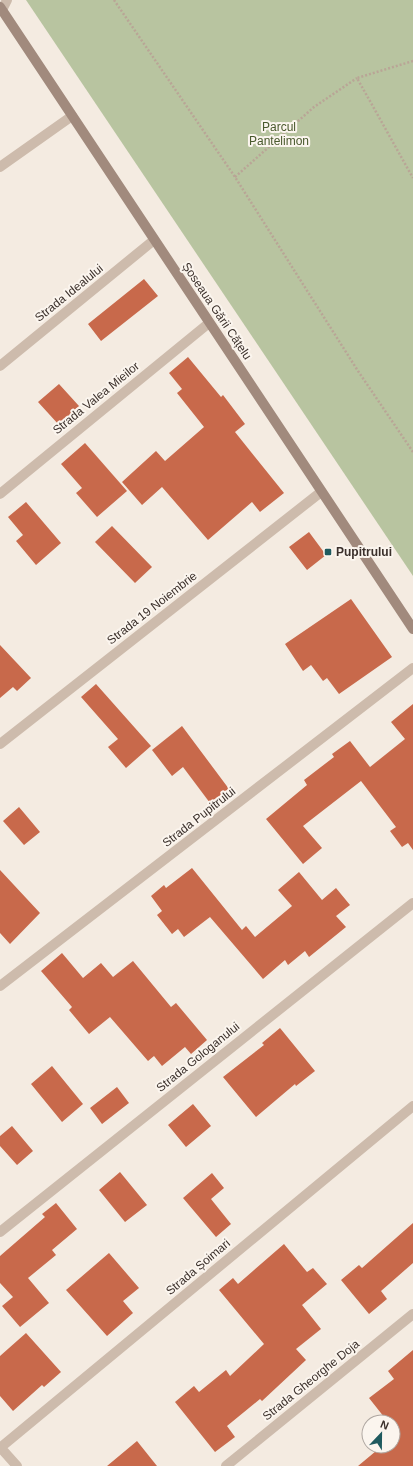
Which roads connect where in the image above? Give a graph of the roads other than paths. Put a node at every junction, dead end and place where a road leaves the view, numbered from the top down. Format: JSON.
{"nodes":[{"id":1,"x":7,"y":0,"type":"edge"},
{"id":2,"x":1,"y":10,"type":"edge"},
{"id":3,"x":72,"y":116,"type":"junction"},
{"id":4,"x":0,"y":168,"type":"edge"},
{"id":5,"x":154,"y":240,"type":"junction"},
{"id":6,"x":209,"y":323,"type":"junction"},
{"id":7,"x":0,"y":366,"type":"edge"},
{"id":8,"x":321,"y":492,"type":"junction"},
{"id":9,"x":0,"y":494,"type":"edge"},
{"id":10,"x":413,"y":629,"type":"edge"},
{"id":11,"x":413,"y":668,"type":"edge"},
{"id":12,"x":0,"y":744,"type":"edge"},
{"id":13,"x":413,"y":902,"type":"edge"},
{"id":14,"x":0,"y":986,"type":"edge"},
{"id":15,"x":413,"y":1106,"type":"edge"},
{"id":16,"x":0,"y":1232,"type":"edge"},
{"id":17,"x":413,"y":1314,"type":"edge"},
{"id":18,"x":0,"y":1448,"type":"edge"},
{"id":19,"x":17,"y":1466,"type":"edge"},
{"id":20,"x":226,"y":1466,"type":"edge"}],
"edges":[{"from":1,"to":2,"type":"street"},
{"from":2,"to":3,"type":"main road","name":"Șoseaua Gării Cățelu"},
{"from":3,"to":4,"type":"street"},
{"from":3,"to":5,"type":"main road","name":"Șoseaua Gării Cățelu"},
{"from":5,"to":6,"type":"main road","name":"Șoseaua Gării Cățelu"},
{"from":5,"to":7,"type":"street","name":"Strada Idealului"},
{"from":6,"to":8,"type":"main road","name":"Șoseaua Gării Cățelu"},
{"from":6,"to":9,"type":"street","name":"Strada Valea Mieilor"},
{"from":8,"to":10,"type":"main road","name":"Șoseaua Gării Cățelu"},
{"from":8,"to":12,"type":"street","name":"Strada 19 Noiembrie"},
{"from":11,"to":14,"type":"street","name":"Strada Pupitrului"},
{"from":13,"to":16,"type":"street","name":"Strada Gologanului"},
{"from":15,"to":18,"type":"street","name":"Strada Șoimari"},
{"from":17,"to":20,"type":"street","name":"Strada Gheorghe Doja"},
{"from":18,"to":19,"type":"street"}]}
